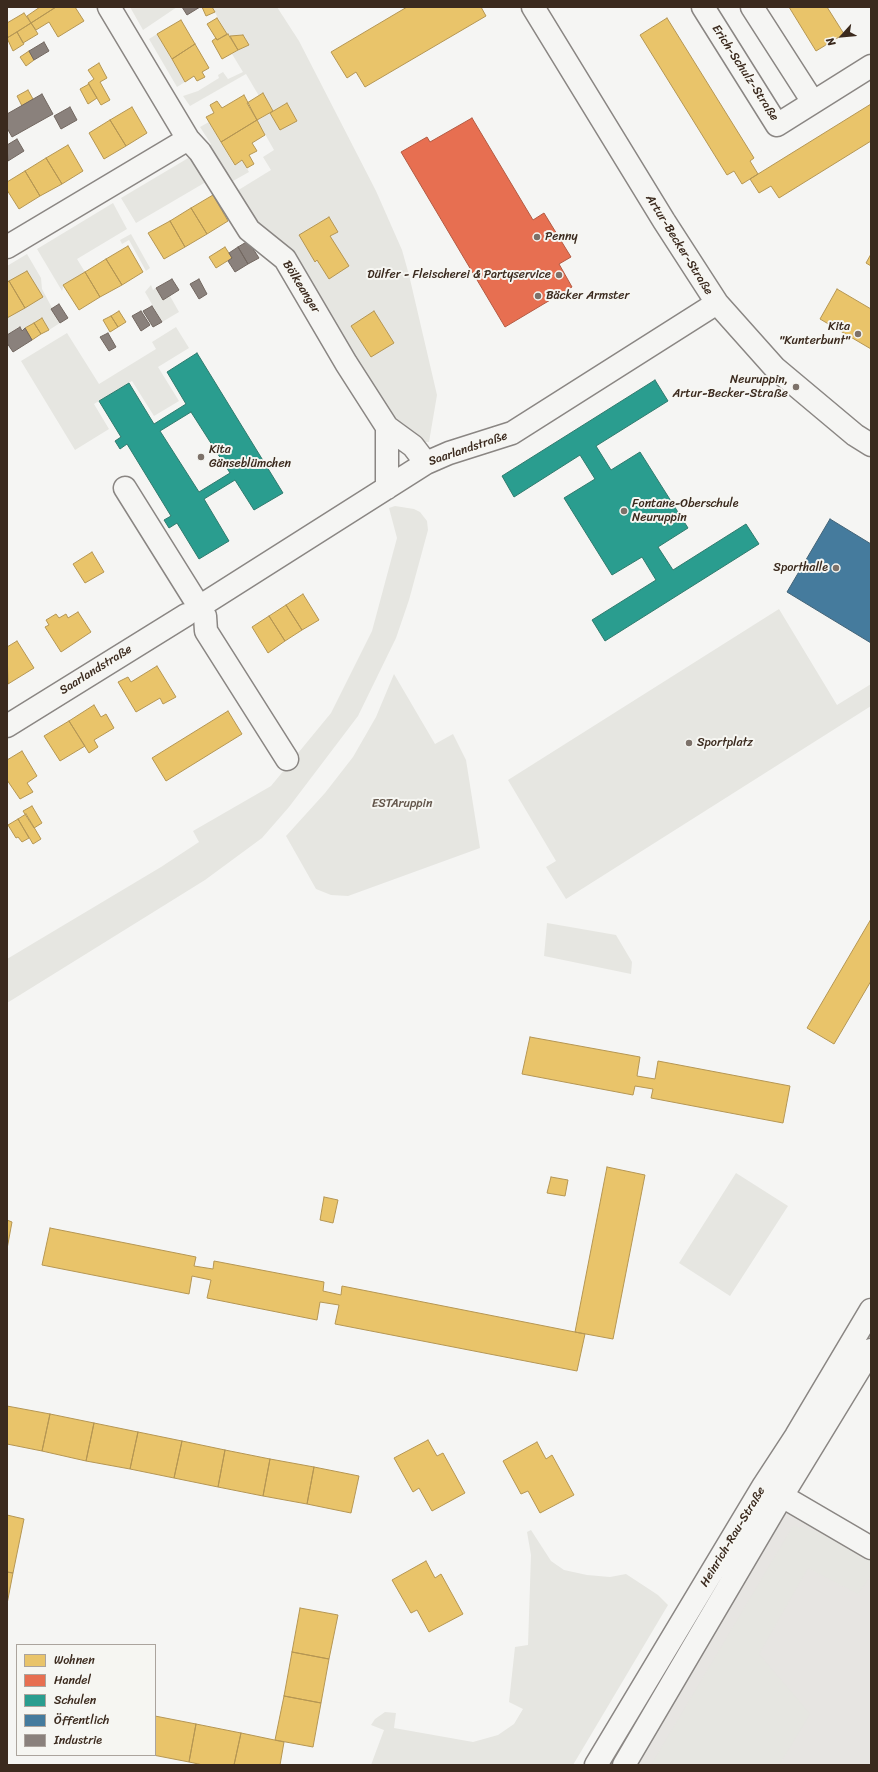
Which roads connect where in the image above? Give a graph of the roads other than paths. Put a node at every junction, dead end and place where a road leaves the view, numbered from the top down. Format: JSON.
{"nodes":[{"id":1,"x":109,"y":7,"type":"edge"},
{"id":2,"x":532,"y":7,"type":"edge"},
{"id":3,"x":703,"y":7,"type":"edge"},
{"id":4,"x":752,"y":7,"type":"edge"},
{"id":5,"x":871,"y":66,"type":"edge"},
{"id":6,"x":813,"y":102,"type":"junction"},
{"id":7,"x":188,"y":139,"type":"junction"},
{"id":8,"x":7,"y":247,"type":"edge"},
{"id":9,"x":716,"y":304,"type":"junction"},
{"id":10,"x":387,"y":427,"type":"junction"},
{"id":11,"x":871,"y":445,"type":"edge"},
{"id":12,"x":426,"y":462,"type":"junction"},
{"id":13,"x":124,"y":488,"type":"dead end"},
{"id":14,"x":387,"y":488,"type":"junction"},
{"id":15,"x":197,"y":612,"type":"junction"},
{"id":16,"x":7,"y":726,"type":"edge"},
{"id":17,"x":287,"y":759,"type":"dead end"},
{"id":18,"x":871,"y":1310,"type":"edge"},
{"id":19,"x":871,"y":1350,"type":"edge"},
{"id":20,"x":782,"y":1496,"type":"junction"},
{"id":21,"x":871,"y":1548,"type":"edge"},
{"id":22,"x":596,"y":1765,"type":"edge"},
{"id":23,"x":624,"y":1765,"type":"edge"}],
"edges":[{"from":1,"to":7,"type":"street","name":"Bölkeanger"},
{"from":2,"to":9,"type":"street","name":"Artur-Becker-Straße"},
{"from":3,"to":6,"type":"street","name":"Erich-Schulz-Straße"},
{"from":4,"to":6,"type":"street"},
{"from":5,"to":6,"type":"street","name":"Erich-Schulz-Straße"},
{"from":7,"to":8,"type":"street"},
{"from":7,"to":10,"type":"street","name":"Bölkeanger"},
{"from":9,"to":11,"type":"street","name":"Artur-Becker-Straße"},
{"from":9,"to":12,"type":"street","name":"Saarlandstraße"},
{"from":10,"to":12,"type":"street","name":"Bölkeanger"},
{"from":10,"to":14,"type":"street"},
{"from":12,"to":14,"type":"street","name":"Saarlandstraße"},
{"from":13,"to":15,"type":"street"},
{"from":14,"to":15,"type":"street","name":"Saarlandstraße"},
{"from":15,"to":16,"type":"street","name":"Saarlandstraße"},
{"from":15,"to":17,"type":"street"},
{"from":18,"to":22,"type":"street","name":"Heinrich-Rau-Straße"},
{"from":19,"to":20,"type":"street","name":"Heinrich-Rau-Straße"},
{"from":20,"to":21,"type":"street"},
{"from":20,"to":23,"type":"street","name":"Heinrich-Rau-Straße"}]}
